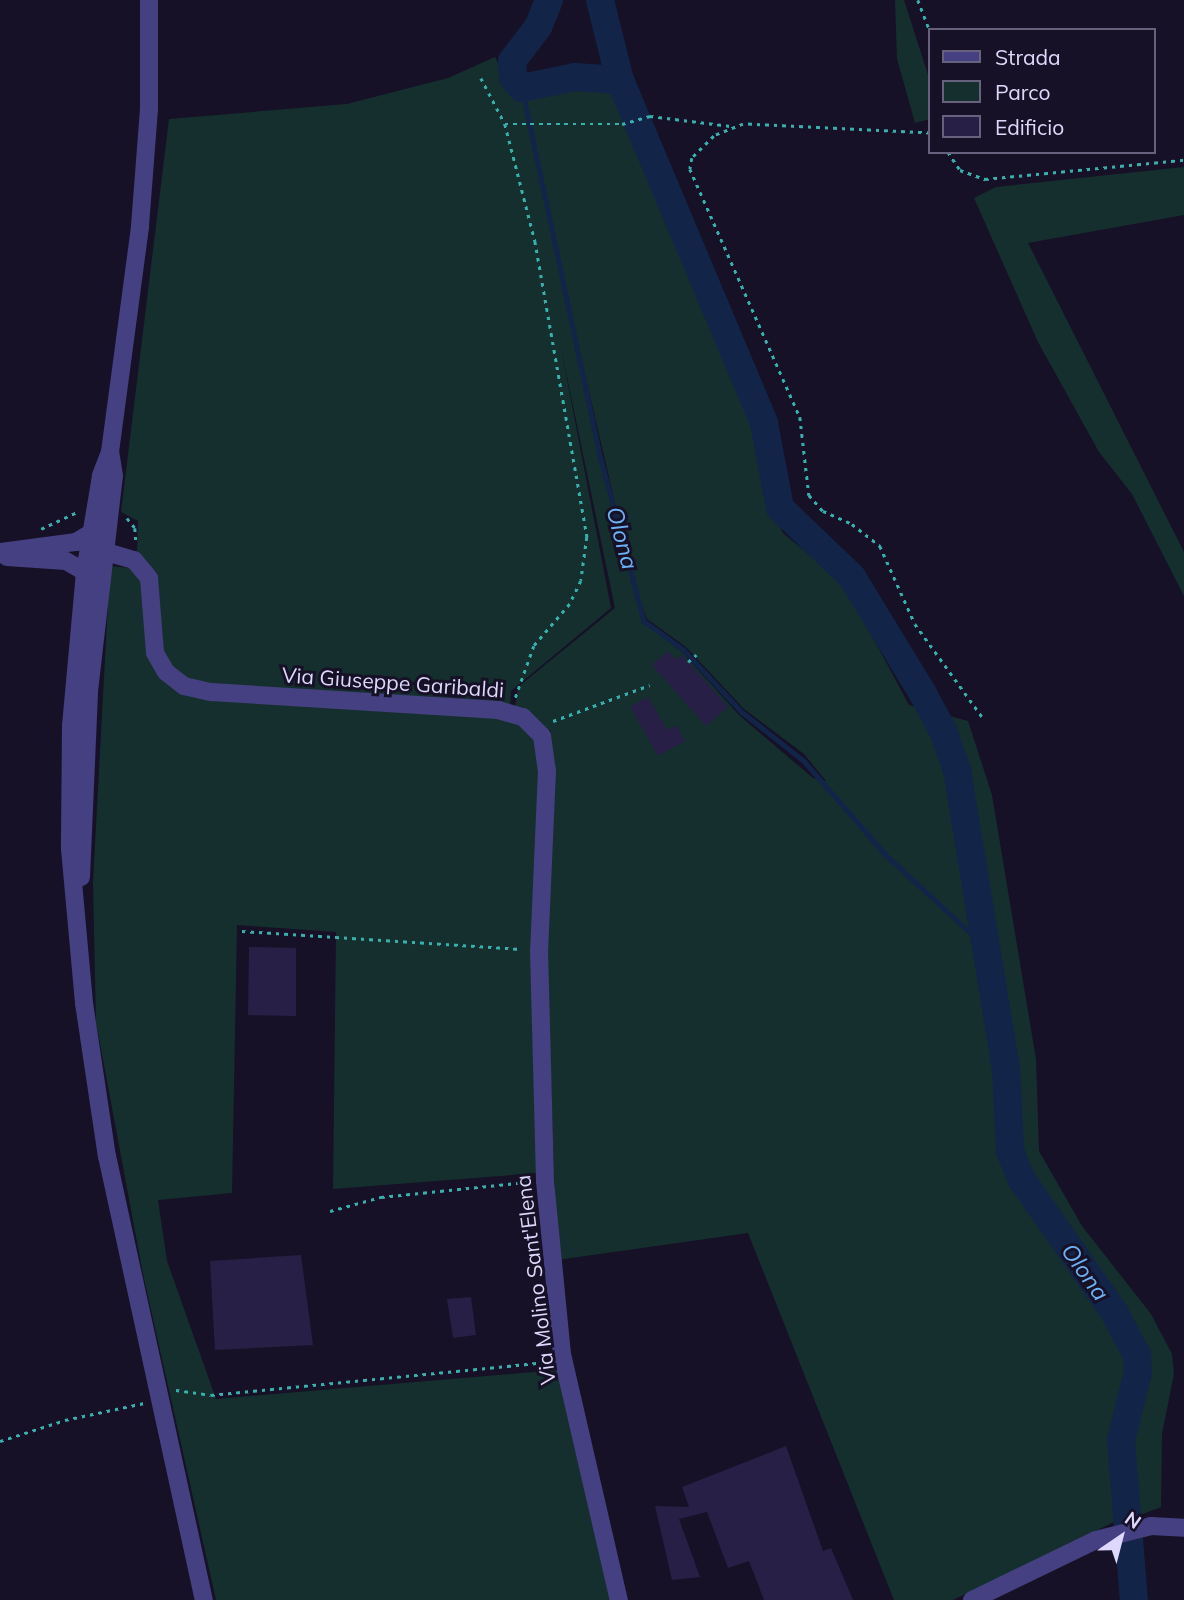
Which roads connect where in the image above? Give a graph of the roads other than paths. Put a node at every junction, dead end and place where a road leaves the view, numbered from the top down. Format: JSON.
{"nodes":[{"id":1,"x":149,"y":0,"type":"edge"},
{"id":2,"x":110,"y":452,"type":"junction"},
{"id":3,"x":85,"y":540,"type":"junction"},
{"id":4,"x":0,"y":554,"type":"edge"},
{"id":5,"x":113,"y":554,"type":"dead end"},
{"id":6,"x":85,"y":572,"type":"junction"},
{"id":7,"x":86,"y":774,"type":"junction"},
{"id":8,"x":77,"y":904,"type":"junction"},
{"id":9,"x":539,"y":950,"type":"joint"},
{"id":10,"x":1184,"y":1528,"type":"edge"},
{"id":11,"x":204,"y":1600,"type":"edge"},
{"id":12,"x":619,"y":1600,"type":"edge"},
{"id":13,"x":972,"y":1600,"type":"edge"}],
"edges":[{"from":1,"to":2,"type":"street"},
{"from":2,"to":3,"type":"street"},
{"from":2,"to":7,"type":"street"},
{"from":3,"to":4,"type":"street"},
{"from":3,"to":6,"type":"street"},
{"from":3,"to":7,"type":"street"},
{"from":4,"to":6,"type":"street"},
{"from":5,"to":9,"type":"street","name":"Via Giuseppe Garibaldi"},
{"from":6,"to":8,"type":"street"},
{"from":7,"to":8,"type":"street"},
{"from":8,"to":11,"type":"street"},
{"from":9,"to":12,"type":"street","name":"Via Molino Sant'Elena"},
{"from":10,"to":13,"type":"street"}]}
